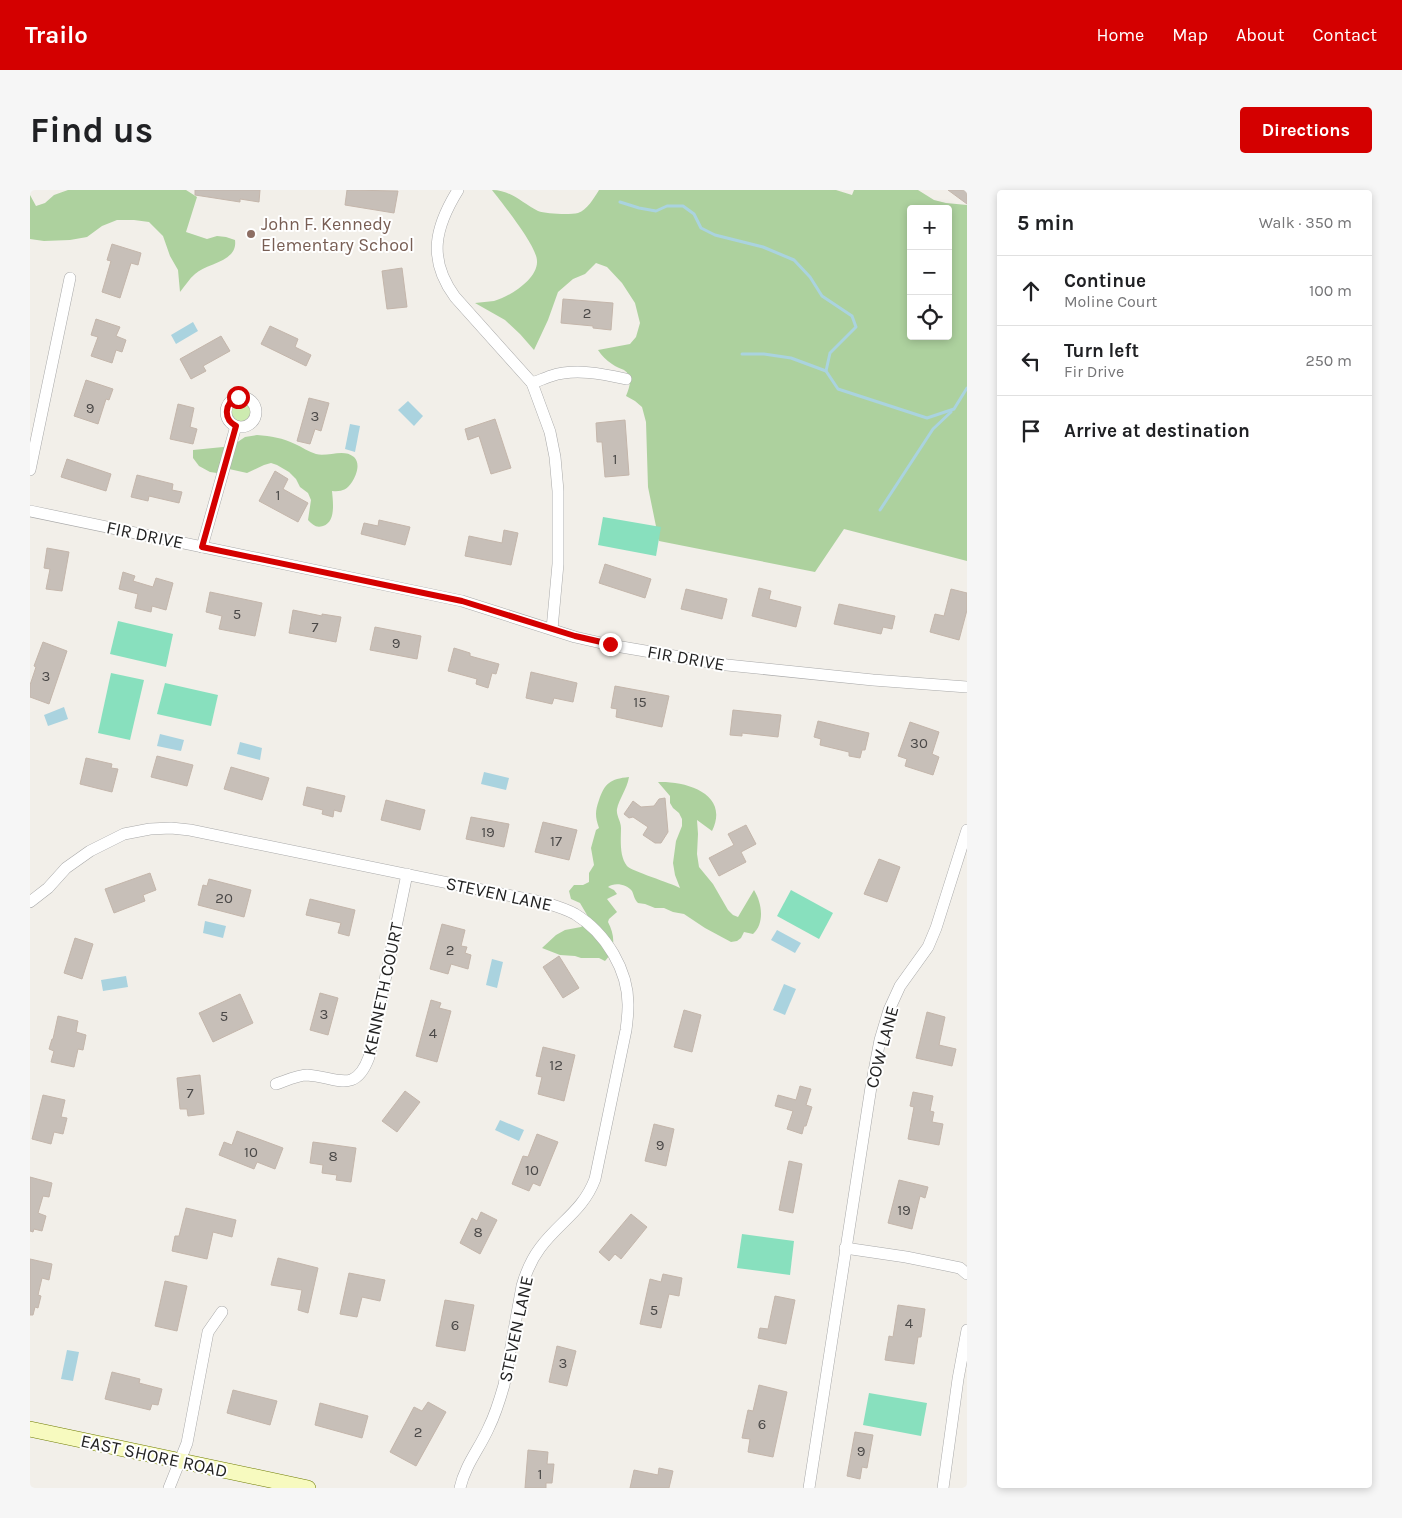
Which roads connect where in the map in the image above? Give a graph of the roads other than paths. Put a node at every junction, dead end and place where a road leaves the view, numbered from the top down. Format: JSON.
{"nodes":[{"id":1,"x":458,"y":190,"type":"edge"},
{"id":2,"x":70,"y":278,"type":"dead end"},
{"id":3,"x":626,"y":379,"type":"dead end"},
{"id":4,"x":532,"y":383,"type":"junction"},
{"id":5,"x":236,"y":426,"type":"dead end"},
{"id":6,"x":30,"y":470,"type":"edge"},
{"id":7,"x":30,"y":511,"type":"edge"},
{"id":8,"x":202,"y":547,"type":"junction"},
{"id":9,"x":552,"y":629,"type":"junction"},
{"id":10,"x":967,"y":687,"type":"edge"},
{"id":11,"x":967,"y":830,"type":"edge"},
{"id":12,"x":406,"y":874,"type":"junction"},
{"id":13,"x":30,"y":902,"type":"edge"},
{"id":14,"x":276,"y":1084,"type":"dead end"},
{"id":15,"x":845,"y":1248,"type":"junction"},
{"id":16,"x":967,"y":1274,"type":"edge"},
{"id":17,"x":222,"y":1312,"type":"dead end"},
{"id":18,"x":967,"y":1330,"type":"edge"},
{"id":19,"x":30,"y":1429,"type":"edge"},
{"id":20,"x":179,"y":1461,"type":"junction"},
{"id":21,"x":169,"y":1488,"type":"edge"},
{"id":22,"x":308,"y":1488,"type":"edge"},
{"id":23,"x":460,"y":1488,"type":"edge"},
{"id":24,"x":809,"y":1488,"type":"edge"},
{"id":25,"x":943,"y":1488,"type":"edge"}],
"edges":[{"from":1,"to":4,"type":"street"},
{"from":2,"to":6,"type":"street"},
{"from":3,"to":4,"type":"street"},
{"from":4,"to":9,"type":"street"},
{"from":5,"to":8,"type":"street"},
{"from":7,"to":8,"type":"street","name":"FIR DRIVE"},
{"from":8,"to":9,"type":"street","name":"FIR DRIVE"},
{"from":9,"to":10,"type":"street","name":"FIR DRIVE"},
{"from":11,"to":15,"type":"street","name":"COW LANE"},
{"from":12,"to":13,"type":"street","name":"STEVEN LANE"},
{"from":12,"to":14,"type":"street","name":"KENNETH COURT"},
{"from":12,"to":23,"type":"street","name":"STEVEN LANE"},
{"from":15,"to":16,"type":"street"},
{"from":15,"to":24,"type":"street","name":"COW LANE"},
{"from":17,"to":20,"type":"street"},
{"from":18,"to":25,"type":"street"},
{"from":19,"to":20,"type":"main road","name":"EAST SHORE ROAD"},
{"from":20,"to":21,"type":"street"},
{"from":20,"to":22,"type":"main road","name":"EAST SHORE ROAD"}]}
